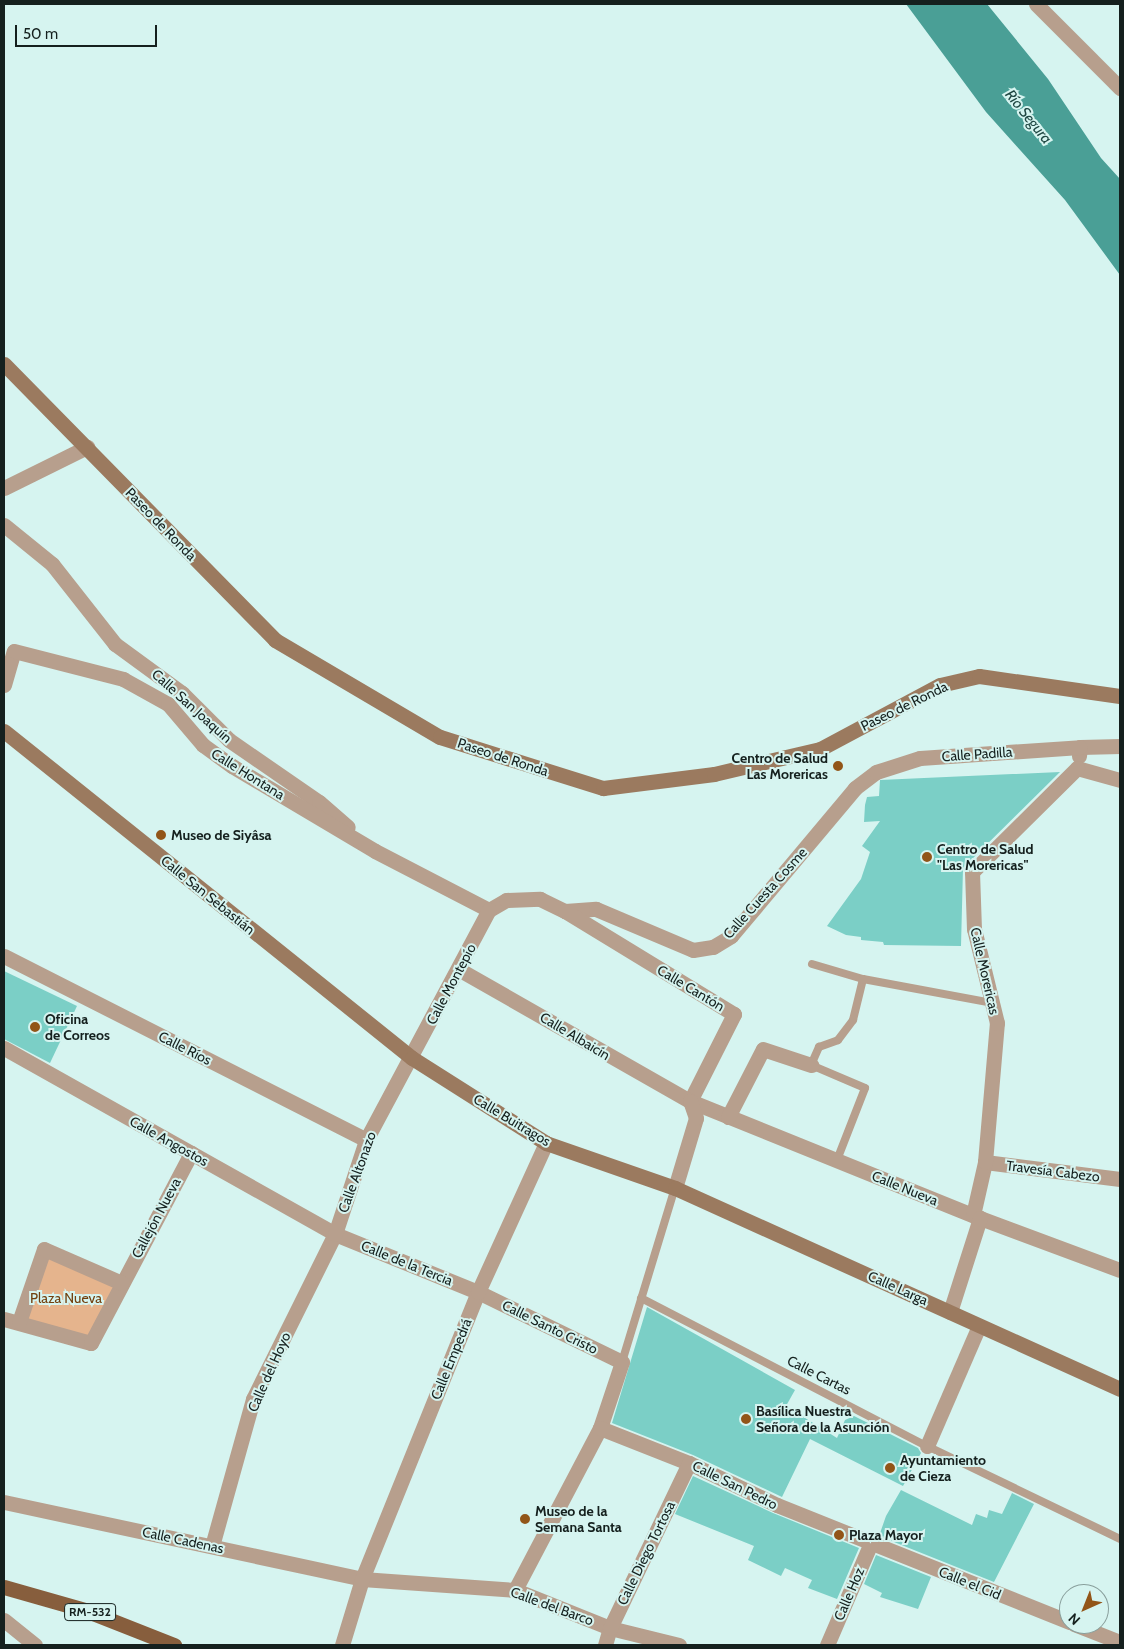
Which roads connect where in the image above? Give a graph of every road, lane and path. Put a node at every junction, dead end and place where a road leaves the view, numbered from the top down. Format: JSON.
{"nodes":[{"id":1,"x":1036,"y":4,"type":"edge"},
{"id":2,"x":1120,"y":88,"type":"edge"},
{"id":3,"x":4,"y":364,"type":"edge"},
{"id":4,"x":86,"y":447,"type":"junction"},
{"id":5,"x":4,"y":488,"type":"edge"},
{"id":6,"x":4,"y":525,"type":"edge"},
{"id":7,"x":4,"y":686,"type":"edge"},
{"id":8,"x":1120,"y":696,"type":"edge"},
{"id":9,"x":4,"y":731,"type":"edge"},
{"id":10,"x":1120,"y":746,"type":"edge"},
{"id":11,"x":1080,"y":747,"type":"junction"},
{"id":12,"x":1077,"y":768,"type":"junction"},
{"id":13,"x":876,"y":772,"type":"joint"},
{"id":14,"x":1120,"y":780,"type":"edge"},
{"id":15,"x":375,"y":851,"type":"junction"},
{"id":16,"x":489,"y":910,"type":"junction"},
{"id":17,"x":565,"y":911,"type":"junction"},
{"id":18,"x":4,"y":956,"type":"edge"},
{"id":19,"x":812,"y":964,"type":"dead end"},
{"id":20,"x":460,"y":970,"type":"junction"},
{"id":21,"x":863,"y":979,"type":"junction"},
{"id":22,"x":992,"y":1003,"type":"junction"},
{"id":23,"x":4,"y":1048,"type":"edge"},
{"id":24,"x":412,"y":1058,"type":"junction"},
{"id":25,"x":812,"y":1065,"type":"junction"},
{"id":26,"x":690,"y":1101,"type":"junction"},
{"id":27,"x":728,"y":1117,"type":"junction"},
{"id":28,"x":366,"y":1140,"type":"junction"},
{"id":29,"x":546,"y":1142,"type":"junction"},
{"id":30,"x":191,"y":1153,"type":"junction"},
{"id":31,"x":837,"y":1160,"type":"junction"},
{"id":32,"x":985,"y":1162,"type":"junction"},
{"id":33,"x":1120,"y":1179,"type":"edge"},
{"id":34,"x":675,"y":1188,"type":"junction"},
{"id":35,"x":977,"y":1217,"type":"junction"},
{"id":36,"x":335,"y":1234,"type":"junction"},
{"id":37,"x":1120,"y":1270,"type":"edge"},
{"id":38,"x":122,"y":1283,"type":"junction"},
{"id":39,"x":478,"y":1292,"type":"junction"},
{"id":40,"x":641,"y":1298,"type":"junction"},
{"id":41,"x":950,"y":1312,"type":"junction"},
{"id":42,"x":11,"y":1320,"type":"edge"},
{"id":43,"x":979,"y":1326,"type":"junction"},
{"id":44,"x":622,"y":1362,"type":"junction"},
{"id":45,"x":1120,"y":1389,"type":"edge"},
{"id":46,"x":600,"y":1428,"type":"junction"},
{"id":47,"x":927,"y":1446,"type":"junction"},
{"id":48,"x":690,"y":1463,"type":"junction"},
{"id":49,"x":4,"y":1502,"type":"edge"},
{"id":50,"x":1120,"y":1539,"type":"edge"},
{"id":51,"x":871,"y":1543,"type":"junction"},
{"id":52,"x":212,"y":1546,"type":"junction"},
{"id":53,"x":362,"y":1579,"type":"junction"},
{"id":54,"x":4,"y":1588,"type":"edge"},
{"id":55,"x":515,"y":1590,"type":"junction"},
{"id":56,"x":1059,"y":1618,"type":"edge"},
{"id":57,"x":4,"y":1620,"type":"edge"},
{"id":58,"x":610,"y":1628,"type":"junction"},
{"id":59,"x":1100,"y":1634,"type":"edge"},
{"id":60,"x":1120,"y":1642,"type":"edge"},
{"id":61,"x":34,"y":1645,"type":"edge"},
{"id":62,"x":174,"y":1645,"type":"edge"},
{"id":63,"x":342,"y":1645,"type":"edge"},
{"id":64,"x":605,"y":1645,"type":"edge"},
{"id":65,"x":679,"y":1645,"type":"edge"},
{"id":66,"x":827,"y":1645,"type":"edge"}],
"edges":[{"from":1,"to":2,"type":"street"},
{"from":3,"to":4,"type":"main road","name":"Paseo de Ronda"},
{"from":4,"to":5,"type":"street"},
{"from":4,"to":8,"type":"main road","name":"Paseo de Ronda"},
{"from":6,"to":15,"type":"street","name":"Calle San Joaquín"},
{"from":7,"to":15,"type":"street","name":"Calle Hontana"},
{"from":9,"to":24,"type":"main road","name":"Calle San Sebastián"},
{"from":10,"to":11,"type":"street","name":"Calle Padilla"},
{"from":11,"to":12,"type":"street"},
{"from":11,"to":13,"type":"street","name":"Calle Padilla"},
{"from":12,"to":14,"type":"street"},
{"from":12,"to":22,"type":"street","name":"Calle Morericas"},
{"from":13,"to":17,"type":"street","name":"Calle Cuesta Cosme"},
{"from":15,"to":16,"type":"street","name":"Calle Hontana"},
{"from":16,"to":17,"type":"street","name":"Calle Cuesta Cosme"},
{"from":16,"to":20,"type":"street","name":"Calle Montepío"},
{"from":17,"to":26,"type":"street","name":"Calle Cantón"},
{"from":18,"to":28,"type":"street","name":"Calle Ríos"},
{"from":19,"to":21,"type":"lane"},
{"from":20,"to":24,"type":"street","name":"Calle Montepío"},
{"from":20,"to":26,"type":"street","name":"Calle Albaicín"},
{"from":21,"to":22,"type":"lane"},
{"from":21,"to":25,"type":"lane"},
{"from":22,"to":32,"type":"street","name":"Calle Morericas"},
{"from":23,"to":30,"type":"street","name":"Calle Angostos"},
{"from":24,"to":28,"type":"street","name":"Calle Altonazo"},
{"from":24,"to":29,"type":"main road","name":"Calle Buitragos"},
{"from":25,"to":27,"type":"street"},
{"from":25,"to":31,"type":"lane"},
{"from":26,"to":27,"type":"street","name":"Calle Nueva"},
{"from":26,"to":34,"type":"street"},
{"from":27,"to":31,"type":"street","name":"Calle Nueva"},
{"from":28,"to":36,"type":"street","name":"Calle Altonazo"},
{"from":29,"to":34,"type":"main road","name":"Calle Buitragos"},
{"from":29,"to":39,"type":"street","name":"Calle Empedrá"},
{"from":30,"to":36,"type":"street","name":"Calle Angostos"},
{"from":30,"to":38,"type":"street","name":"Callejón Nueva"},
{"from":31,"to":35,"type":"street","name":"Calle Nueva"},
{"from":32,"to":33,"type":"street","name":"Travesía Cabezo"},
{"from":32,"to":35,"type":"street","name":"Calle Morericas"},
{"from":34,"to":40,"type":"lane"},
{"from":34,"to":41,"type":"main road","name":"Calle Larga"},
{"from":35,"to":37,"type":"street","name":"Calle Nueva"},
{"from":35,"to":41,"type":"street","name":"Calle Morericas"},
{"from":36,"to":39,"type":"street","name":"Calle de la Tercia"},
{"from":36,"to":52,"type":"street","name":"Calle del Hoyo"},
{"from":38,"to":42,"type":"street","name":"Callejón Nueva"},
{"from":38,"to":42,"type":"street"},
{"from":39,"to":44,"type":"street","name":"Calle Santo Cristo"},
{"from":39,"to":53,"type":"street","name":"Calle Empedrá"},
{"from":40,"to":44,"type":"lane"},
{"from":40,"to":47,"type":"lane","name":"Calle Cartas"},
{"from":41,"to":43,"type":"main road","name":"Calle Larga"},
{"from":43,"to":45,"type":"main road","name":"Calle Larga"},
{"from":43,"to":47,"type":"street"},
{"from":44,"to":46,"type":"street"},
{"from":46,"to":48,"type":"street","name":"Calle San Pedro"},
{"from":46,"to":55,"type":"street"},
{"from":47,"to":50,"type":"lane","name":"Calle Cartas"},
{"from":48,"to":51,"type":"street","name":"Calle San Pedro"},
{"from":48,"to":58,"type":"street","name":"Calle Diego Tortosa"},
{"from":49,"to":52,"type":"street","name":"Calle Cadenas"},
{"from":51,"to":56,"type":"street","name":"Calle el Cid"},
{"from":51,"to":66,"type":"street","name":"Calle Hoz"},
{"from":52,"to":53,"type":"street","name":"Calle Cadenas"},
{"from":53,"to":55,"type":"street","name":"Calle del Barco"},
{"from":53,"to":63,"type":"street","name":"Calle Empedrá"},
{"from":54,"to":62,"type":"main road","number":"RM-532"},
{"from":55,"to":58,"type":"street","name":"Calle del Barco"},
{"from":57,"to":61,"type":"street"},
{"from":58,"to":64,"type":"street","name":"Calle Diego Tortosa"},
{"from":58,"to":65,"type":"street","name":"Calle del Barco"},
{"from":59,"to":60,"type":"street"}]}
